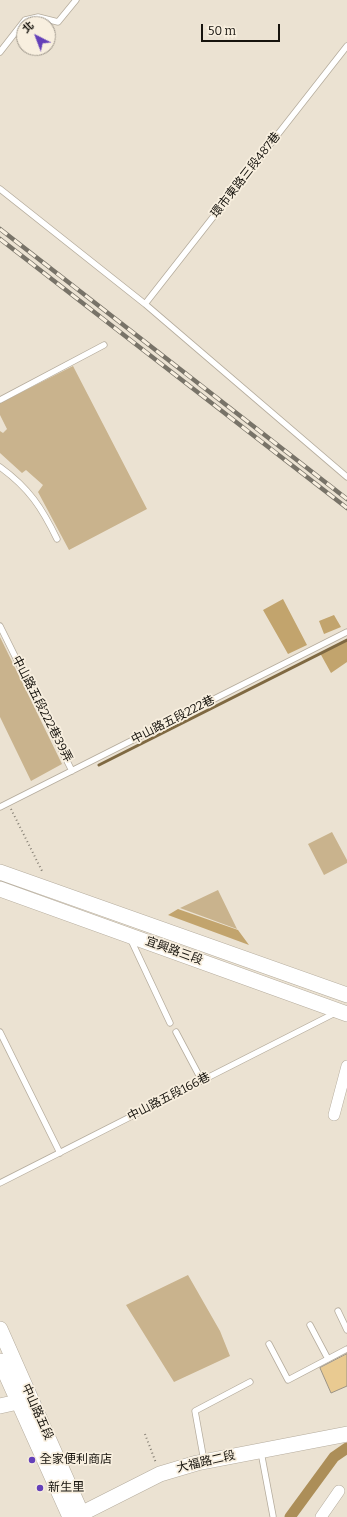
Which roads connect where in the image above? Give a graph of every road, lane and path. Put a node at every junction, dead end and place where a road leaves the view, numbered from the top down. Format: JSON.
{"nodes":[{"id":1,"x":76,"y":0,"type":"edge"},
{"id":2,"x":347,"y":46,"type":"edge"},
{"id":3,"x":0,"y":52,"type":"edge"},
{"id":4,"x":0,"y":189,"type":"edge"},
{"id":5,"x":145,"y":304,"type":"junction"},
{"id":6,"x":104,"y":345,"type":"dead end"},
{"id":7,"x":0,"y":400,"type":"edge"},
{"id":8,"x":0,"y":467,"type":"edge"},
{"id":9,"x":347,"y":477,"type":"edge"},
{"id":10,"x":58,"y":539,"type":"dead end"},
{"id":11,"x":0,"y":626,"type":"edge"},
{"id":12,"x":347,"y":632,"type":"edge"},
{"id":13,"x":72,"y":771,"type":"junction"},
{"id":14,"x":8,"y":803,"type":"junction"},
{"id":15,"x":0,"y":808,"type":"edge"},
{"id":16,"x":0,"y":872,"type":"edge"},
{"id":17,"x":0,"y":889,"type":"edge"},
{"id":18,"x":52,"y":891,"type":"junction"},
{"id":19,"x":129,"y":934,"type":"junction"},
{"id":20,"x":347,"y":995,"type":"edge"},
{"id":21,"x":344,"y":1012,"type":"edge"},
{"id":22,"x":170,"y":1023,"type":"dead end"},
{"id":23,"x":0,"y":1032,"type":"edge"},
{"id":24,"x":176,"y":1032,"type":"dead end"},
{"id":25,"x":347,"y":1066,"type":"edge"},
{"id":26,"x":202,"y":1081,"type":"junction"},
{"id":27,"x":334,"y":1115,"type":"dead end"},
{"id":28,"x":60,"y":1153,"type":"junction"},
{"id":29,"x":0,"y":1183,"type":"edge"},
{"id":30,"x":338,"y":1311,"type":"dead end"},
{"id":31,"x":310,"y":1324,"type":"dead end"},
{"id":32,"x":0,"y":1329,"type":"edge"},
{"id":33,"x":347,"y":1330,"type":"edge"},
{"id":34,"x":269,"y":1344,"type":"dead end"},
{"id":35,"x":347,"y":1350,"type":"edge"},
{"id":36,"x":328,"y":1359,"type":"junction"},
{"id":37,"x":0,"y":1361,"type":"edge"},
{"id":38,"x":250,"y":1382,"type":"dead end"},
{"id":39,"x":25,"y":1401,"type":"junction"},
{"id":40,"x":0,"y":1406,"type":"edge"},
{"id":41,"x":144,"y":1434,"type":"dead end"},
{"id":42,"x":347,"y":1434,"type":"edge"},
{"id":43,"x":260,"y":1450,"type":"junction"},
{"id":44,"x":204,"y":1461,"type":"junction"},
{"id":45,"x":160,"y":1474,"type":"junction"},
{"id":46,"x":339,"y":1491,"type":"dead end"},
{"id":47,"x":77,"y":1516,"type":"edge"},
{"id":48,"x":273,"y":1516,"type":"edge"},
{"id":49,"x":322,"y":1517,"type":"edge"}],
"edges":[{"from":1,"to":3,"type":"lane"},
{"from":2,"to":5,"type":"lane","name":"環市東路三段487巷"},
{"from":4,"to":5,"type":"lane"},
{"from":5,"to":9,"type":"lane"},
{"from":6,"to":7,"type":"lane"},
{"from":8,"to":10,"type":"lane"},
{"from":11,"to":13,"type":"lane","name":"中山路五段222巷39弄"},
{"from":12,"to":13,"type":"lane","name":"中山路五段222巷"},
{"from":13,"to":14,"type":"lane","name":"中山路五段222巷"},
{"from":14,"to":15,"type":"lane","name":"中山路五段222巷"},
{"from":14,"to":18,"type":"path"},
{"from":16,"to":18,"type":"street","name":"宜興路三段"},
{"from":17,"to":19,"type":"street","name":"宜興路三段"},
{"from":18,"to":20,"type":"street","name":"宜興路三段"},
{"from":19,"to":21,"type":"street","name":"宜興路三段"},
{"from":19,"to":22,"type":"lane"},
{"from":21,"to":26,"type":"lane","name":"中山路五段166巷"},
{"from":23,"to":28,"type":"lane"},
{"from":24,"to":26,"type":"lane"},
{"from":25,"to":27,"type":"street"},
{"from":26,"to":28,"type":"lane","name":"中山路五段166巷"},
{"from":28,"to":29,"type":"lane","name":"中山路五段166巷"},
{"from":30,"to":33,"type":"lane"},
{"from":31,"to":36,"type":"lane"},
{"from":32,"to":39,"type":"street","name":"中山路五段"},
{"from":34,"to":36,"type":"lane"},
{"from":35,"to":36,"type":"lane"},
{"from":37,"to":39,"type":"street","name":"中山路五段"},
{"from":38,"to":44,"type":"lane"},
{"from":39,"to":40,"type":"street"},
{"from":39,"to":47,"type":"street","name":"中山路五段"},
{"from":41,"to":45,"type":"path"},
{"from":42,"to":43,"type":"street","name":"大福路二段"},
{"from":43,"to":44,"type":"street","name":"大福路二段"},
{"from":43,"to":48,"type":"lane"},
{"from":44,"to":45,"type":"street","name":"大福路二段"},
{"from":45,"to":47,"type":"street","name":"大福路二段"},
{"from":46,"to":49,"type":"street"}]}
